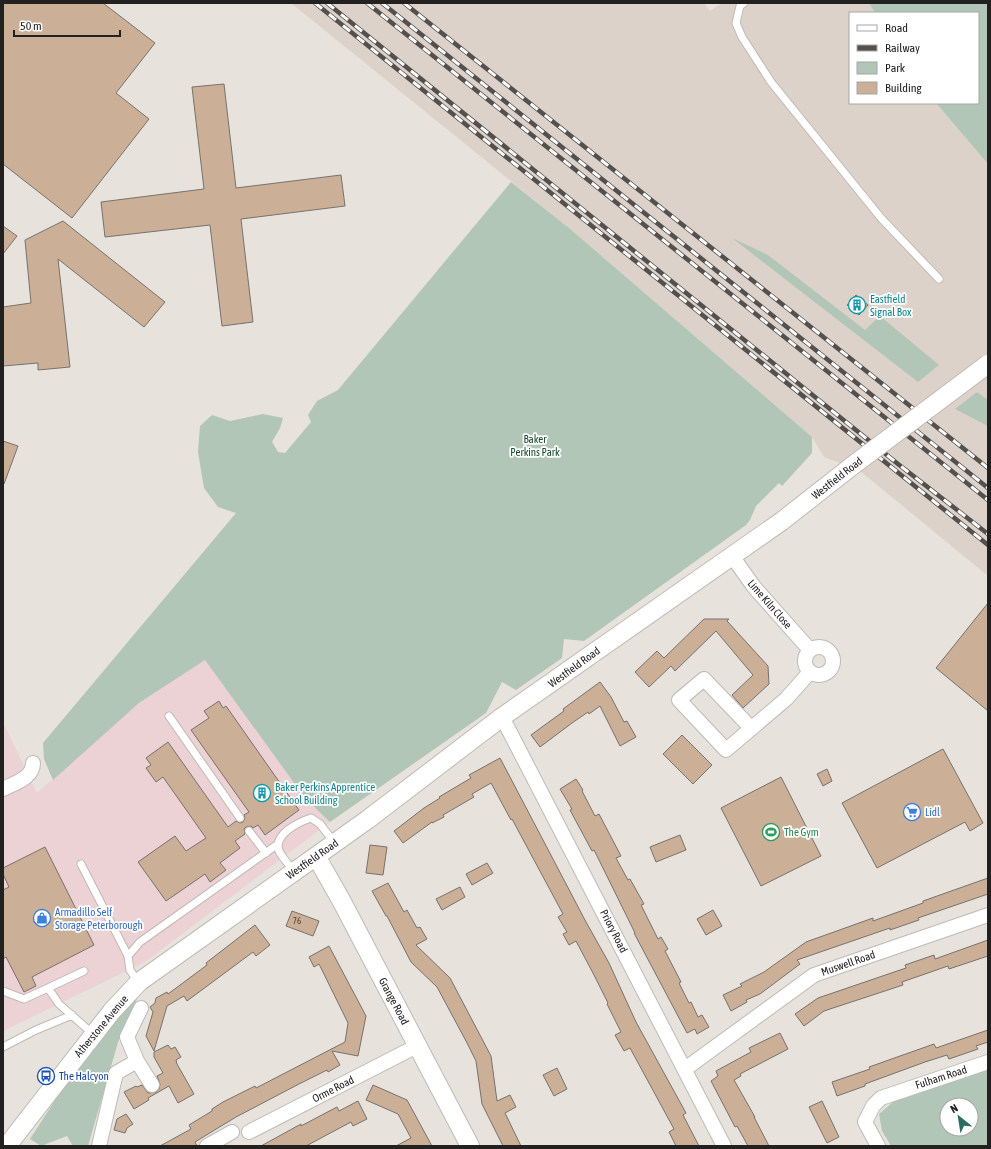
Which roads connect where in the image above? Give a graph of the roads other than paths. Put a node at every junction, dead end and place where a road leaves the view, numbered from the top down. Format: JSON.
{"nodes":[{"id":1,"x":744,"y":3,"type":"edge"},
{"id":2,"x":939,"y":280,"type":"dead end"},
{"id":3,"x":988,"y":364,"type":"edge"},
{"id":4,"x":732,"y":556,"type":"junction"},
{"id":5,"x":810,"y":650,"type":"junction"},
{"id":6,"x":810,"y":672,"type":"junction"},
{"id":7,"x":169,"y":716,"type":"dead end"},
{"id":8,"x":502,"y":717,"type":"junction"},
{"id":9,"x":752,"y":728,"type":"junction"},
{"id":10,"x":33,"y":763,"type":"dead end"},
{"id":11,"x":3,"y":789,"type":"edge"},
{"id":12,"x":240,"y":818,"type":"dead end"},
{"id":13,"x":249,"y":831,"type":"dead end"},
{"id":14,"x":335,"y":843,"type":"junction"},
{"id":15,"x":278,"y":844,"type":"junction"},
{"id":16,"x":266,"y":853,"type":"junction"},
{"id":17,"x":316,"y":856,"type":"junction"},
{"id":18,"x":81,"y":864,"type":"dead end"},
{"id":19,"x":294,"y":871,"type":"junction"},
{"id":20,"x":988,"y":915,"type":"edge"},
{"id":21,"x":128,"y":956,"type":"junction"},
{"id":22,"x":158,"y":968,"type":"joint"},
{"id":23,"x":84,"y":971,"type":"dead end"},
{"id":24,"x":139,"y":982,"type":"junction"},
{"id":25,"x":48,"y":988,"type":"junction"},
{"id":26,"x":3,"y":991,"type":"edge"},
{"id":27,"x":141,"y":1008,"type":"dead end"},
{"id":28,"x":72,"y":1015,"type":"junction"},
{"id":29,"x":93,"y":1034,"type":"junction"},
{"id":30,"x":417,"y":1046,"type":"junction"},
{"id":31,"x":3,"y":1047,"type":"edge"},
{"id":32,"x":136,"y":1061,"type":"junction"},
{"id":33,"x":988,"y":1062,"type":"edge"},
{"id":34,"x":685,"y":1069,"type":"junction"},
{"id":35,"x":152,"y":1085,"type":"dead end"},
{"id":36,"x":232,"y":1132,"type":"dead end"},
{"id":37,"x":249,"y":1132,"type":"dead end"},
{"id":38,"x":11,"y":1144,"type":"edge"},
{"id":39,"x":99,"y":1146,"type":"edge"},
{"id":40,"x":207,"y":1146,"type":"edge"},
{"id":41,"x":470,"y":1146,"type":"edge"},
{"id":42,"x":724,"y":1146,"type":"edge"},
{"id":43,"x":878,"y":1146,"type":"edge"}],
"edges":[{"from":1,"to":2,"type":"lane"},
{"from":3,"to":4,"type":"street","name":"Westfield Road","bridge":true},
{"from":4,"to":5,"type":"street","name":"Lime Kiln Close"},
{"from":4,"to":8,"type":"street","name":"Westfield Road"},
{"from":5,"to":6,"type":"street"},
{"from":5,"to":6,"type":"street"},
{"from":6,"to":9,"type":"street"},
{"from":7,"to":12,"type":"lane"},
{"from":8,"to":14,"type":"street","name":"Westfield Road"},
{"from":8,"to":34,"type":"street","name":"Priory Road"},
{"from":9,"to":9,"type":"street"},
{"from":10,"to":11,"type":"street"},
{"from":13,"to":16,"type":"lane"},
{"from":14,"to":15,"type":"lane"},
{"from":14,"to":17,"type":"street","name":"Westfield Road"},
{"from":15,"to":16,"type":"lane"},
{"from":15,"to":19,"type":"lane"},
{"from":16,"to":21,"type":"lane"},
{"from":17,"to":19,"type":"street","name":"Westfield Road"},
{"from":17,"to":30,"type":"street","name":"Grange Road"},
{"from":18,"to":21,"type":"lane"},
{"from":19,"to":22,"type":"street","name":"Westfield Road"},
{"from":20,"to":34,"type":"street","name":"Muswell Road"},
{"from":21,"to":24,"type":"lane"},
{"from":22,"to":24,"type":"street","name":"Atherstone Avenue"},
{"from":23,"to":25,"type":"lane"},
{"from":24,"to":29,"type":"street","name":"Atherstone Avenue"},
{"from":25,"to":26,"type":"lane"},
{"from":25,"to":28,"type":"lane"},
{"from":27,"to":32,"type":"street"},
{"from":28,"to":29,"type":"lane"},
{"from":28,"to":31,"type":"lane"},
{"from":29,"to":38,"type":"street","name":"Atherstone Avenue"},
{"from":30,"to":37,"type":"street","name":"Orme Road"},
{"from":30,"to":41,"type":"street","name":"Grange Road"},
{"from":32,"to":35,"type":"street"},
{"from":32,"to":39,"type":"street"},
{"from":33,"to":43,"type":"street","name":"Fulham Road"},
{"from":34,"to":42,"type":"street","name":"Priory Road"},
{"from":36,"to":40,"type":"street"}]}
